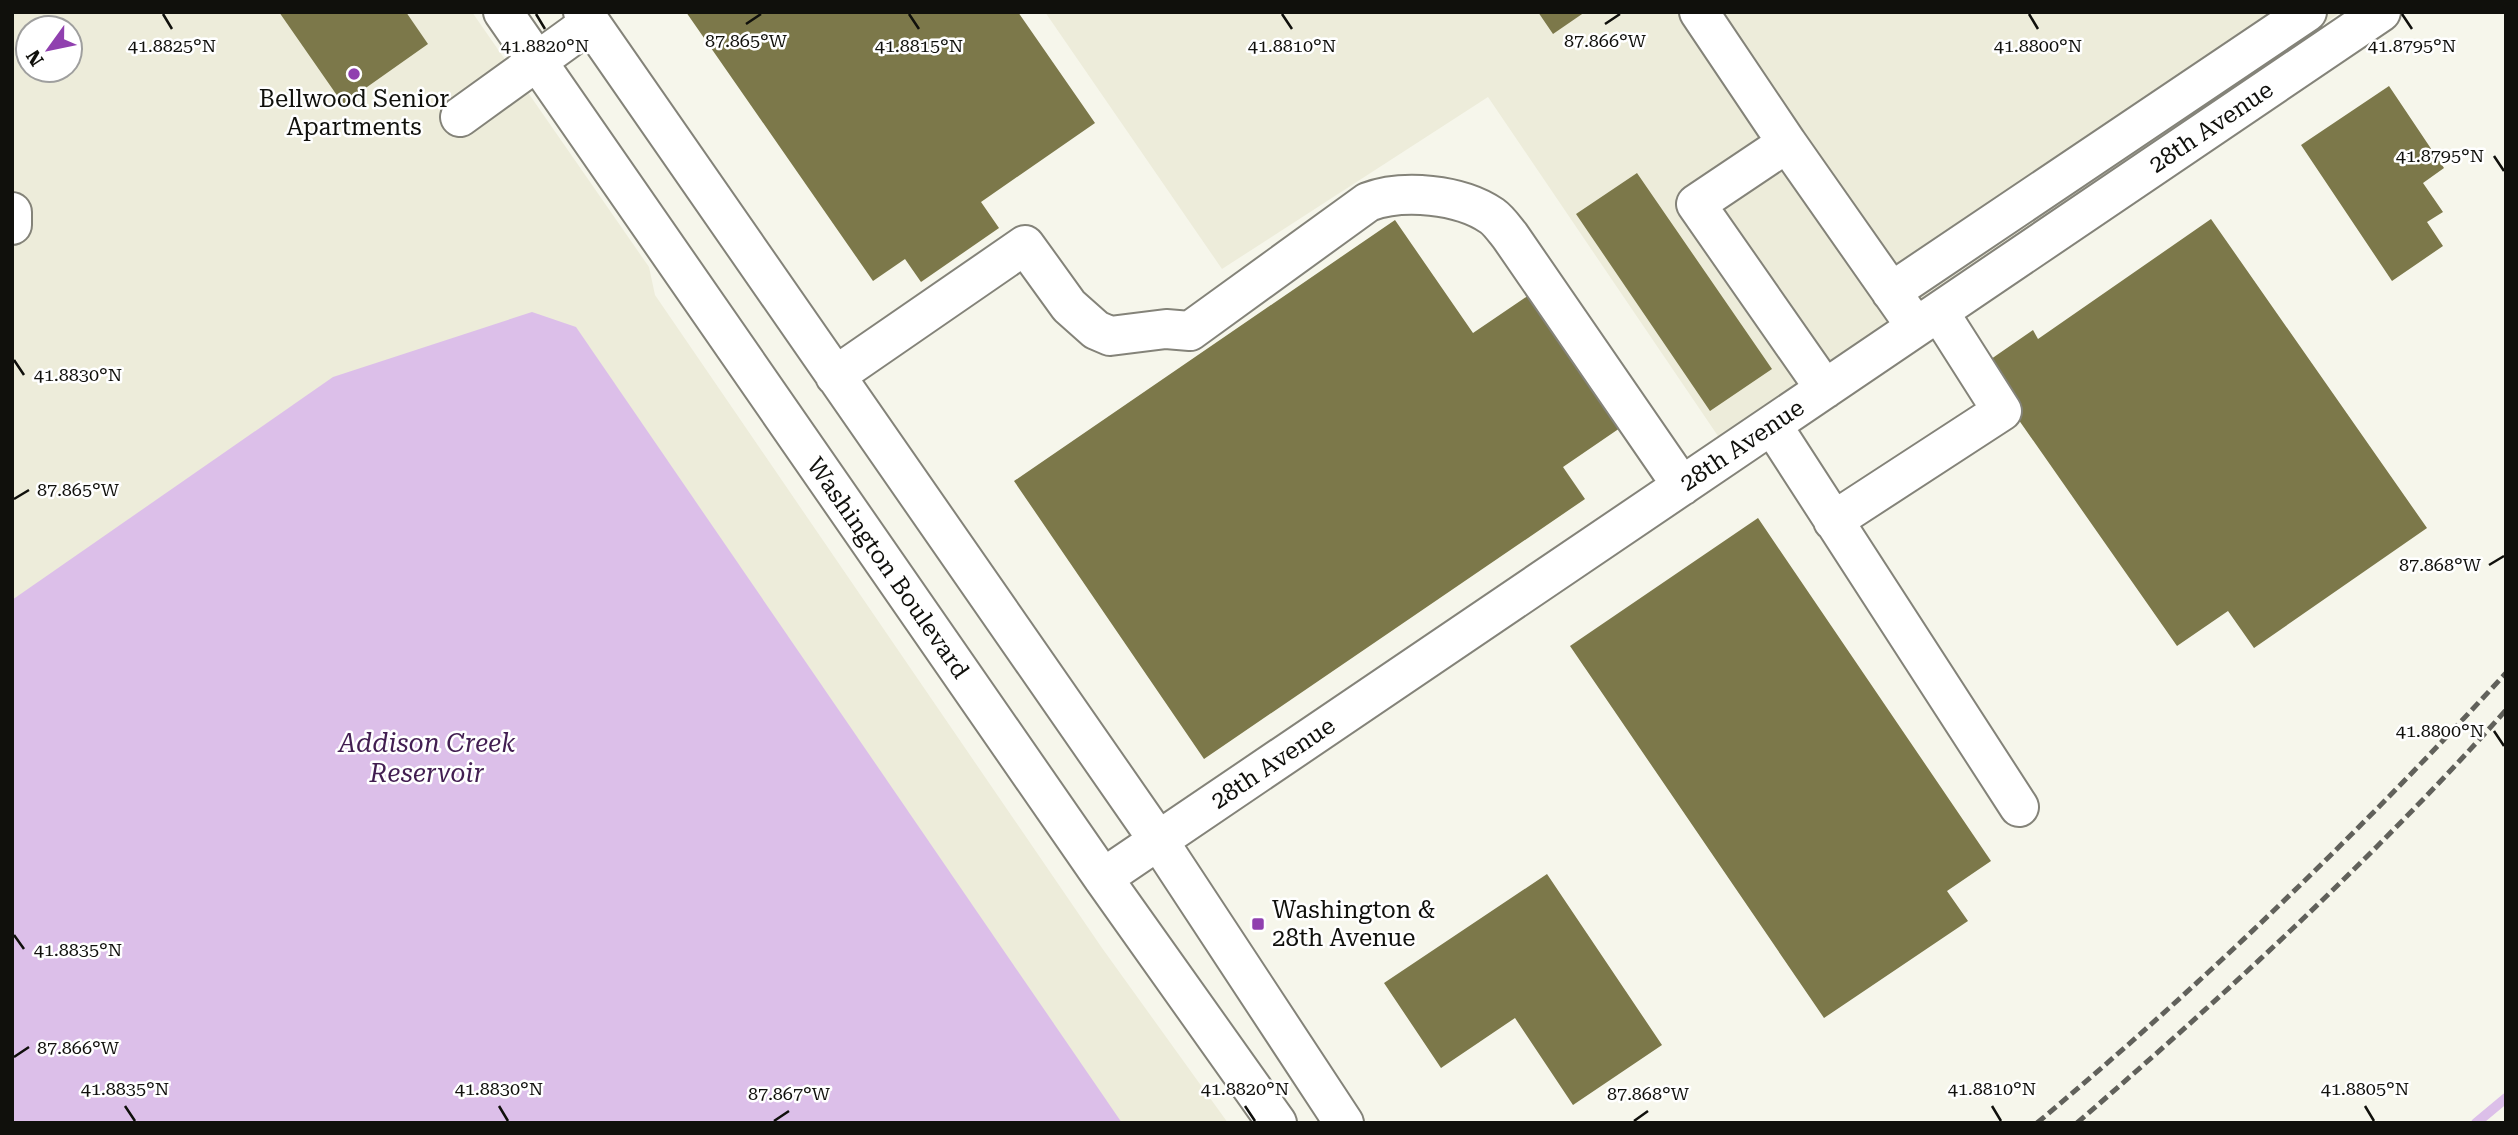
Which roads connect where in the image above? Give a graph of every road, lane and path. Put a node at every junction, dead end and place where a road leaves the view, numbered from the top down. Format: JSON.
{"nodes":[{"id":1,"x":503,"y":12,"type":"edge"},
{"id":2,"x":1699,"y":12,"type":"edge"},
{"id":3,"x":2307,"y":12,"type":"edge"},
{"id":4,"x":2381,"y":12,"type":"edge"},
{"id":5,"x":586,"y":18,"type":"edge"},
{"id":6,"x":536,"y":61,"type":"junction"},
{"id":7,"x":460,"y":117,"type":"dead end"},
{"id":8,"x":1787,"y":143,"type":"junction"},
{"id":9,"x":12,"y":212,"type":"edge"},
{"id":10,"x":12,"y":225,"type":"edge"},
{"id":11,"x":1891,"y":292,"type":"junction"},
{"id":12,"x":1927,"y":320,"type":"junction"},
{"id":13,"x":835,"y":376,"type":"junction"},
{"id":14,"x":1825,"y":389,"type":"junction"},
{"id":15,"x":1772,"y":425,"type":"junction"},
{"id":16,"x":1682,"y":486,"type":"junction"},
{"id":17,"x":1833,"y":521,"type":"junction"},
{"id":18,"x":2019,"y":807,"type":"dead end"},
{"id":19,"x":1158,"y":841,"type":"junction"},
{"id":20,"x":1103,"y":878,"type":"junction"},
{"id":21,"x":1277,"y":1123,"type":"edge"},
{"id":22,"x":1344,"y":1123,"type":"edge"}],
"edges":[{"from":1,"to":6,"type":"street","name":"Washington Boulevard"},
{"from":2,"to":8,"type":"street"},
{"from":3,"to":11,"type":"street"},
{"from":4,"to":12,"type":"street","name":"28th Avenue"},
{"from":5,"to":6,"type":"street"},
{"from":5,"to":13,"type":"street"},
{"from":6,"to":7,"type":"street"},
{"from":6,"to":20,"type":"street","name":"Washington Boulevard"},
{"from":8,"to":11,"type":"street"},
{"from":8,"to":14,"type":"street"},
{"from":9,"to":10,"type":"street"},
{"from":11,"to":12,"type":"street"},
{"from":12,"to":14,"type":"street","name":"28th Avenue"},
{"from":12,"to":17,"type":"street"},
{"from":13,"to":16,"type":"street"},
{"from":13,"to":19,"type":"street"},
{"from":14,"to":15,"type":"street","name":"28th Avenue"},
{"from":15,"to":16,"type":"street","name":"28th Avenue"},
{"from":15,"to":17,"type":"street"},
{"from":16,"to":19,"type":"street","name":"28th Avenue"},
{"from":17,"to":18,"type":"street"},
{"from":19,"to":20,"type":"street","name":"28th Avenue"},
{"from":19,"to":22,"type":"street"},
{"from":20,"to":21,"type":"street","name":"Washington Boulevard"}]}
